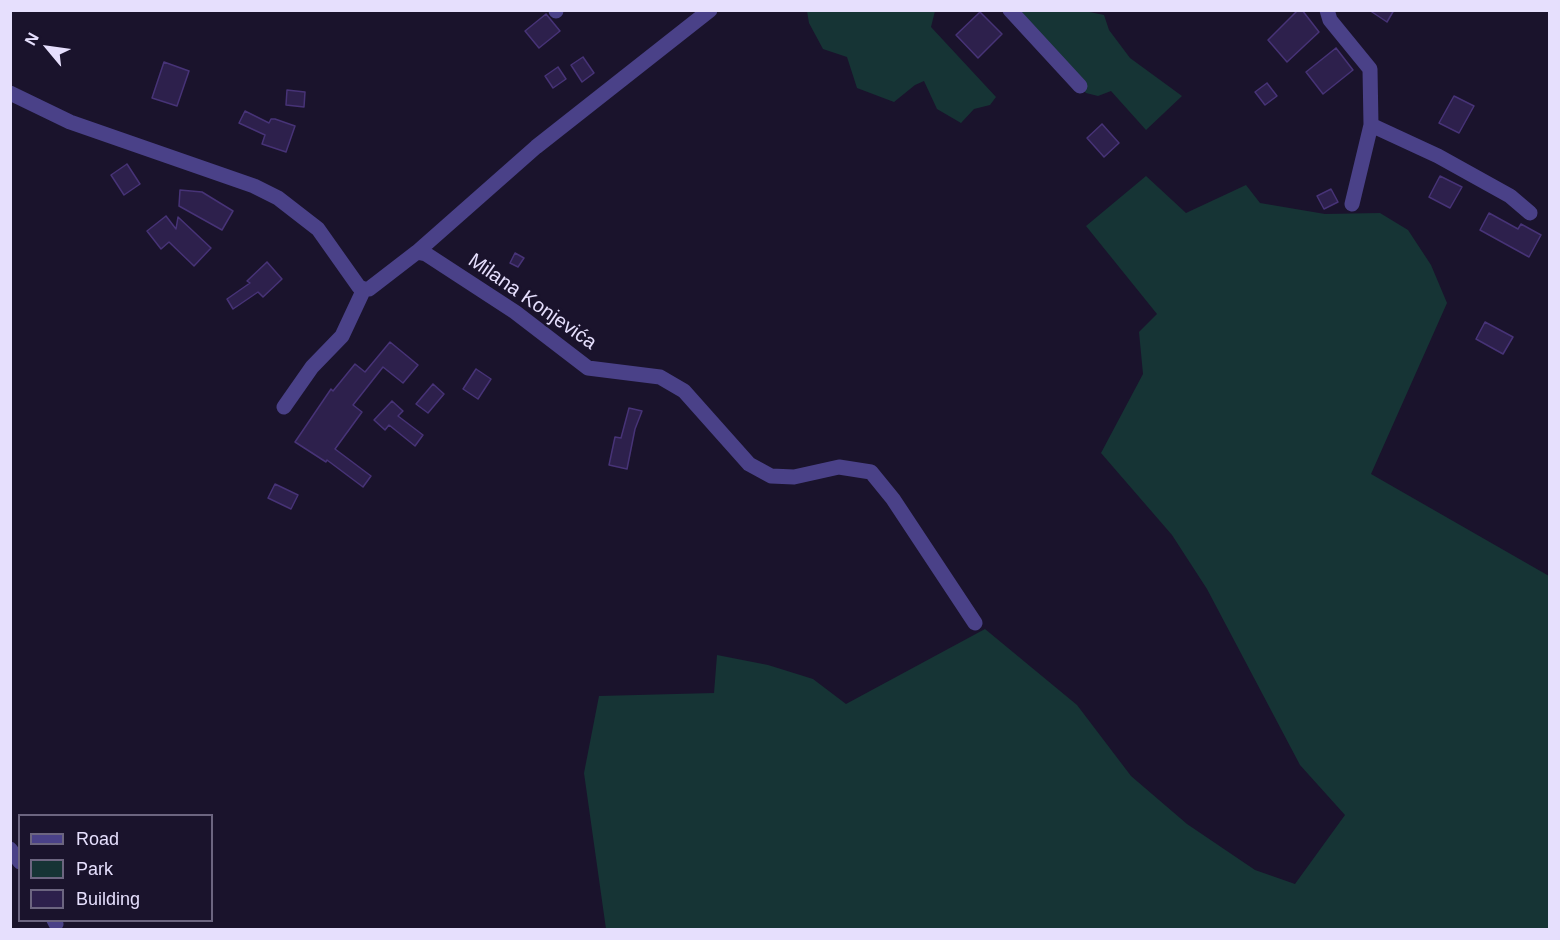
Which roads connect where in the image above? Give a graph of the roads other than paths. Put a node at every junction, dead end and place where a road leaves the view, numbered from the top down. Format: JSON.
{"nodes":[{"id":1,"x":710,"y":10,"type":"edge"},
{"id":2,"x":1010,"y":10,"type":"edge"},
{"id":3,"x":1327,"y":10,"type":"edge"},
{"id":4,"x":1080,"y":86,"type":"dead end"},
{"id":5,"x":10,"y":93,"type":"edge"},
{"id":6,"x":1371,"y":125,"type":"junction"},
{"id":7,"x":1352,"y":204,"type":"dead end"},
{"id":8,"x":1530,"y":213,"type":"dead end"},
{"id":9,"x":417,"y":252,"type":"junction"},
{"id":10,"x":364,"y":289,"type":"junction"},
{"id":11,"x":284,"y":407,"type":"dead end"},
{"id":12,"x":975,"y":623,"type":"dead end"}],
"edges":[{"from":1,"to":9,"type":"street"},
{"from":2,"to":4,"type":"street"},
{"from":3,"to":6,"type":"street"},
{"from":5,"to":10,"type":"street"},
{"from":6,"to":7,"type":"street"},
{"from":6,"to":8,"type":"street"},
{"from":9,"to":10,"type":"street"},
{"from":9,"to":12,"type":"street","name":"Milana Konjevića"},
{"from":10,"to":11,"type":"street"}]}
